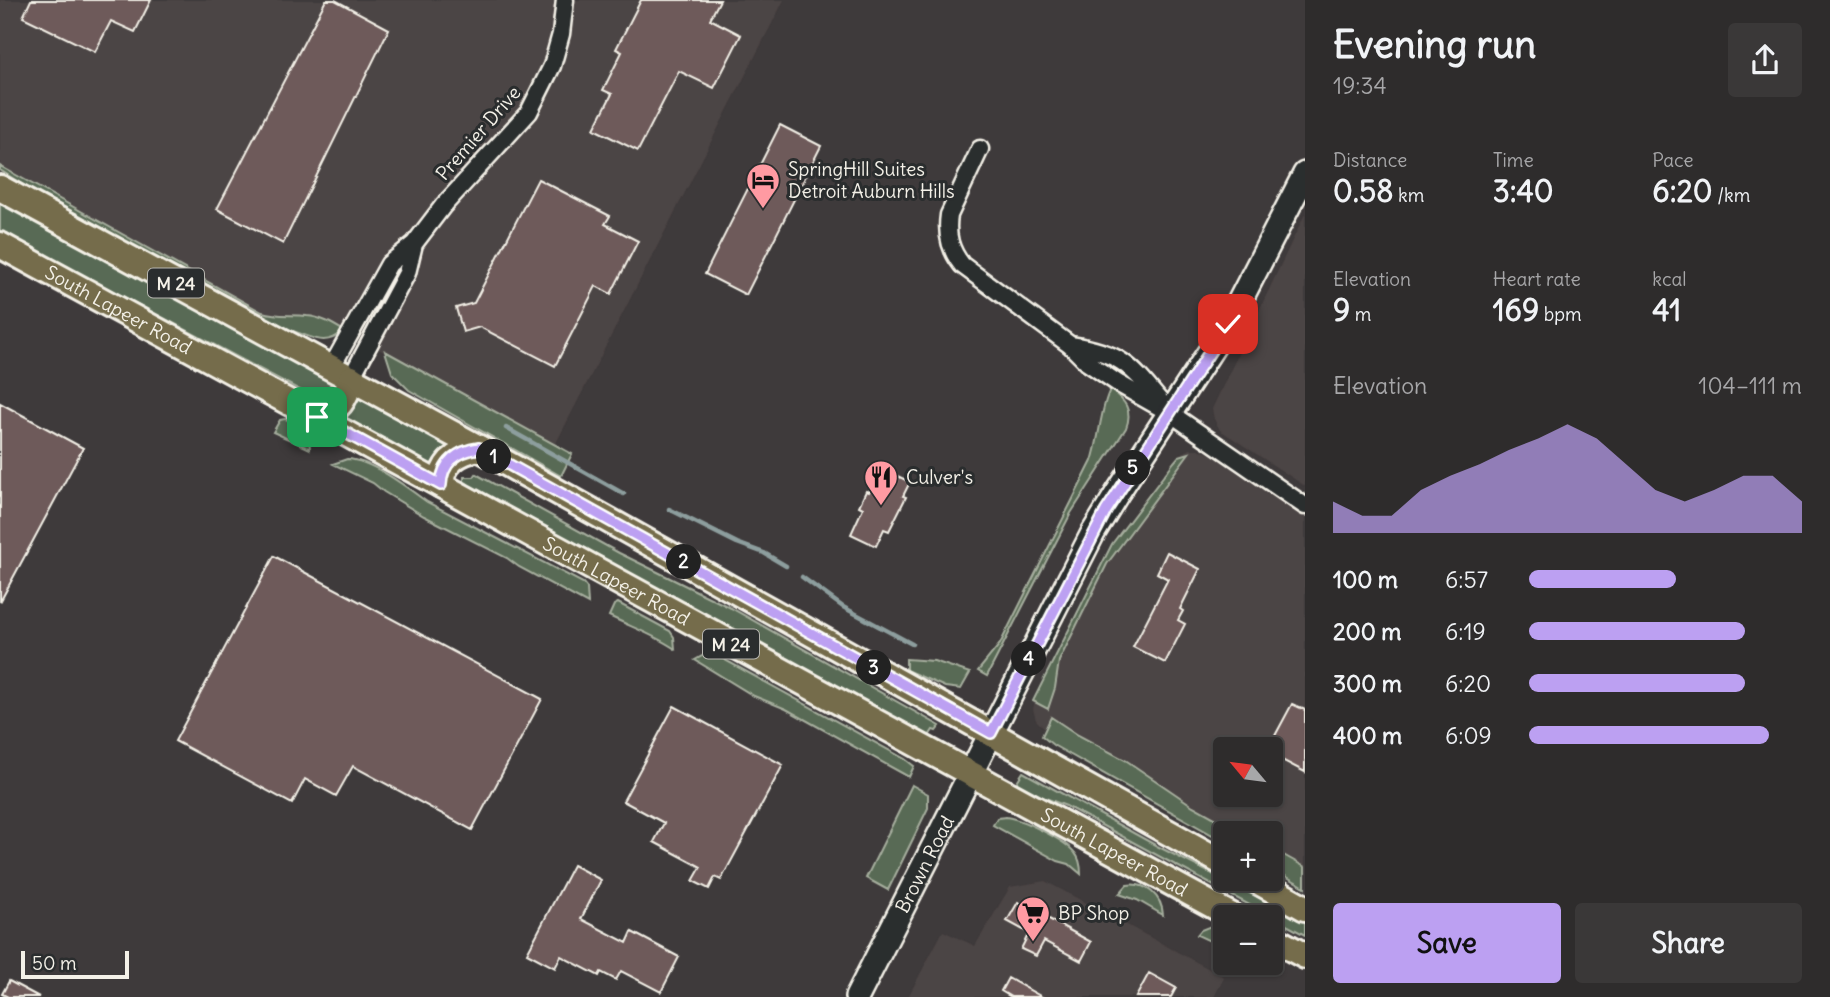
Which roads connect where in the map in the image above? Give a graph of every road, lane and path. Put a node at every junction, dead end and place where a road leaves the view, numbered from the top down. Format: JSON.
{"nodes":[{"id":1,"x":565,"y":0,"type":"edge"},
{"id":2,"x":980,"y":149,"type":"dead end"},
{"id":3,"x":1305,"y":174,"type":"edge"},
{"id":4,"x":0,"y":188,"type":"edge"},
{"id":5,"x":414,"y":244,"type":"junction"},
{"id":6,"x":0,"y":245,"type":"edge"},
{"id":7,"x":341,"y":373,"type":"junction"},
{"id":8,"x":1170,"y":413,"type":"junction"},
{"id":9,"x":317,"y":417,"type":"junction"},
{"id":10,"x":479,"y":448,"type":"junction"},
{"id":11,"x":441,"y":485,"type":"junction"},
{"id":12,"x":1305,"y":506,"type":"edge"},
{"id":13,"x":991,"y":733,"type":"junction"},
{"id":14,"x":970,"y":774,"type":"junction"},
{"id":15,"x":1213,"y":857,"type":"edge"},
{"id":16,"x":1275,"y":891,"type":"edge"},
{"id":17,"x":1213,"y":906,"type":"edge"},
{"id":18,"x":1305,"y":908,"type":"edge"},
{"id":19,"x":1283,"y":944,"type":"edge"},
{"id":20,"x":1305,"y":956,"type":"edge"},
{"id":21,"x":857,"y":997,"type":"edge"}],
"edges":[{"from":1,"to":5,"type":"street","name":"Premier Drive"},
{"from":2,"to":8,"type":"street"},
{"from":3,"to":8,"type":"street","name":"Brown Road"},
{"from":4,"to":7,"type":"main road","number":"M 24"},
{"from":5,"to":7,"type":"street","name":"Premier Drive"},
{"from":5,"to":7,"type":"street","name":"Premier Drive"},
{"from":6,"to":9,"type":"main road","name":"South Lapeer Road","number":"M 24"},
{"from":7,"to":9,"type":"main road"},
{"from":7,"to":10,"type":"main road","number":"M 24"},
{"from":8,"to":12,"type":"street"},
{"from":8,"to":13,"type":"street","name":"Brown Road"},
{"from":9,"to":11,"type":"main road","name":"South Lapeer Road","number":"M 24"},
{"from":10,"to":11,"type":"main road"},
{"from":10,"to":13,"type":"main road","number":"M 24"},
{"from":11,"to":14,"type":"main road","name":"South Lapeer Road","number":"M 24"},
{"from":13,"to":14,"type":"street","name":"Brown Road"},
{"from":13,"to":15,"type":"main road","number":"M 24"},
{"from":14,"to":17,"type":"main road","name":"South Lapeer Road","number":"M 24"},
{"from":14,"to":21,"type":"street","name":"Brown Road"},
{"from":16,"to":18,"type":"main road"},
{"from":19,"to":20,"type":"main road"}]}
